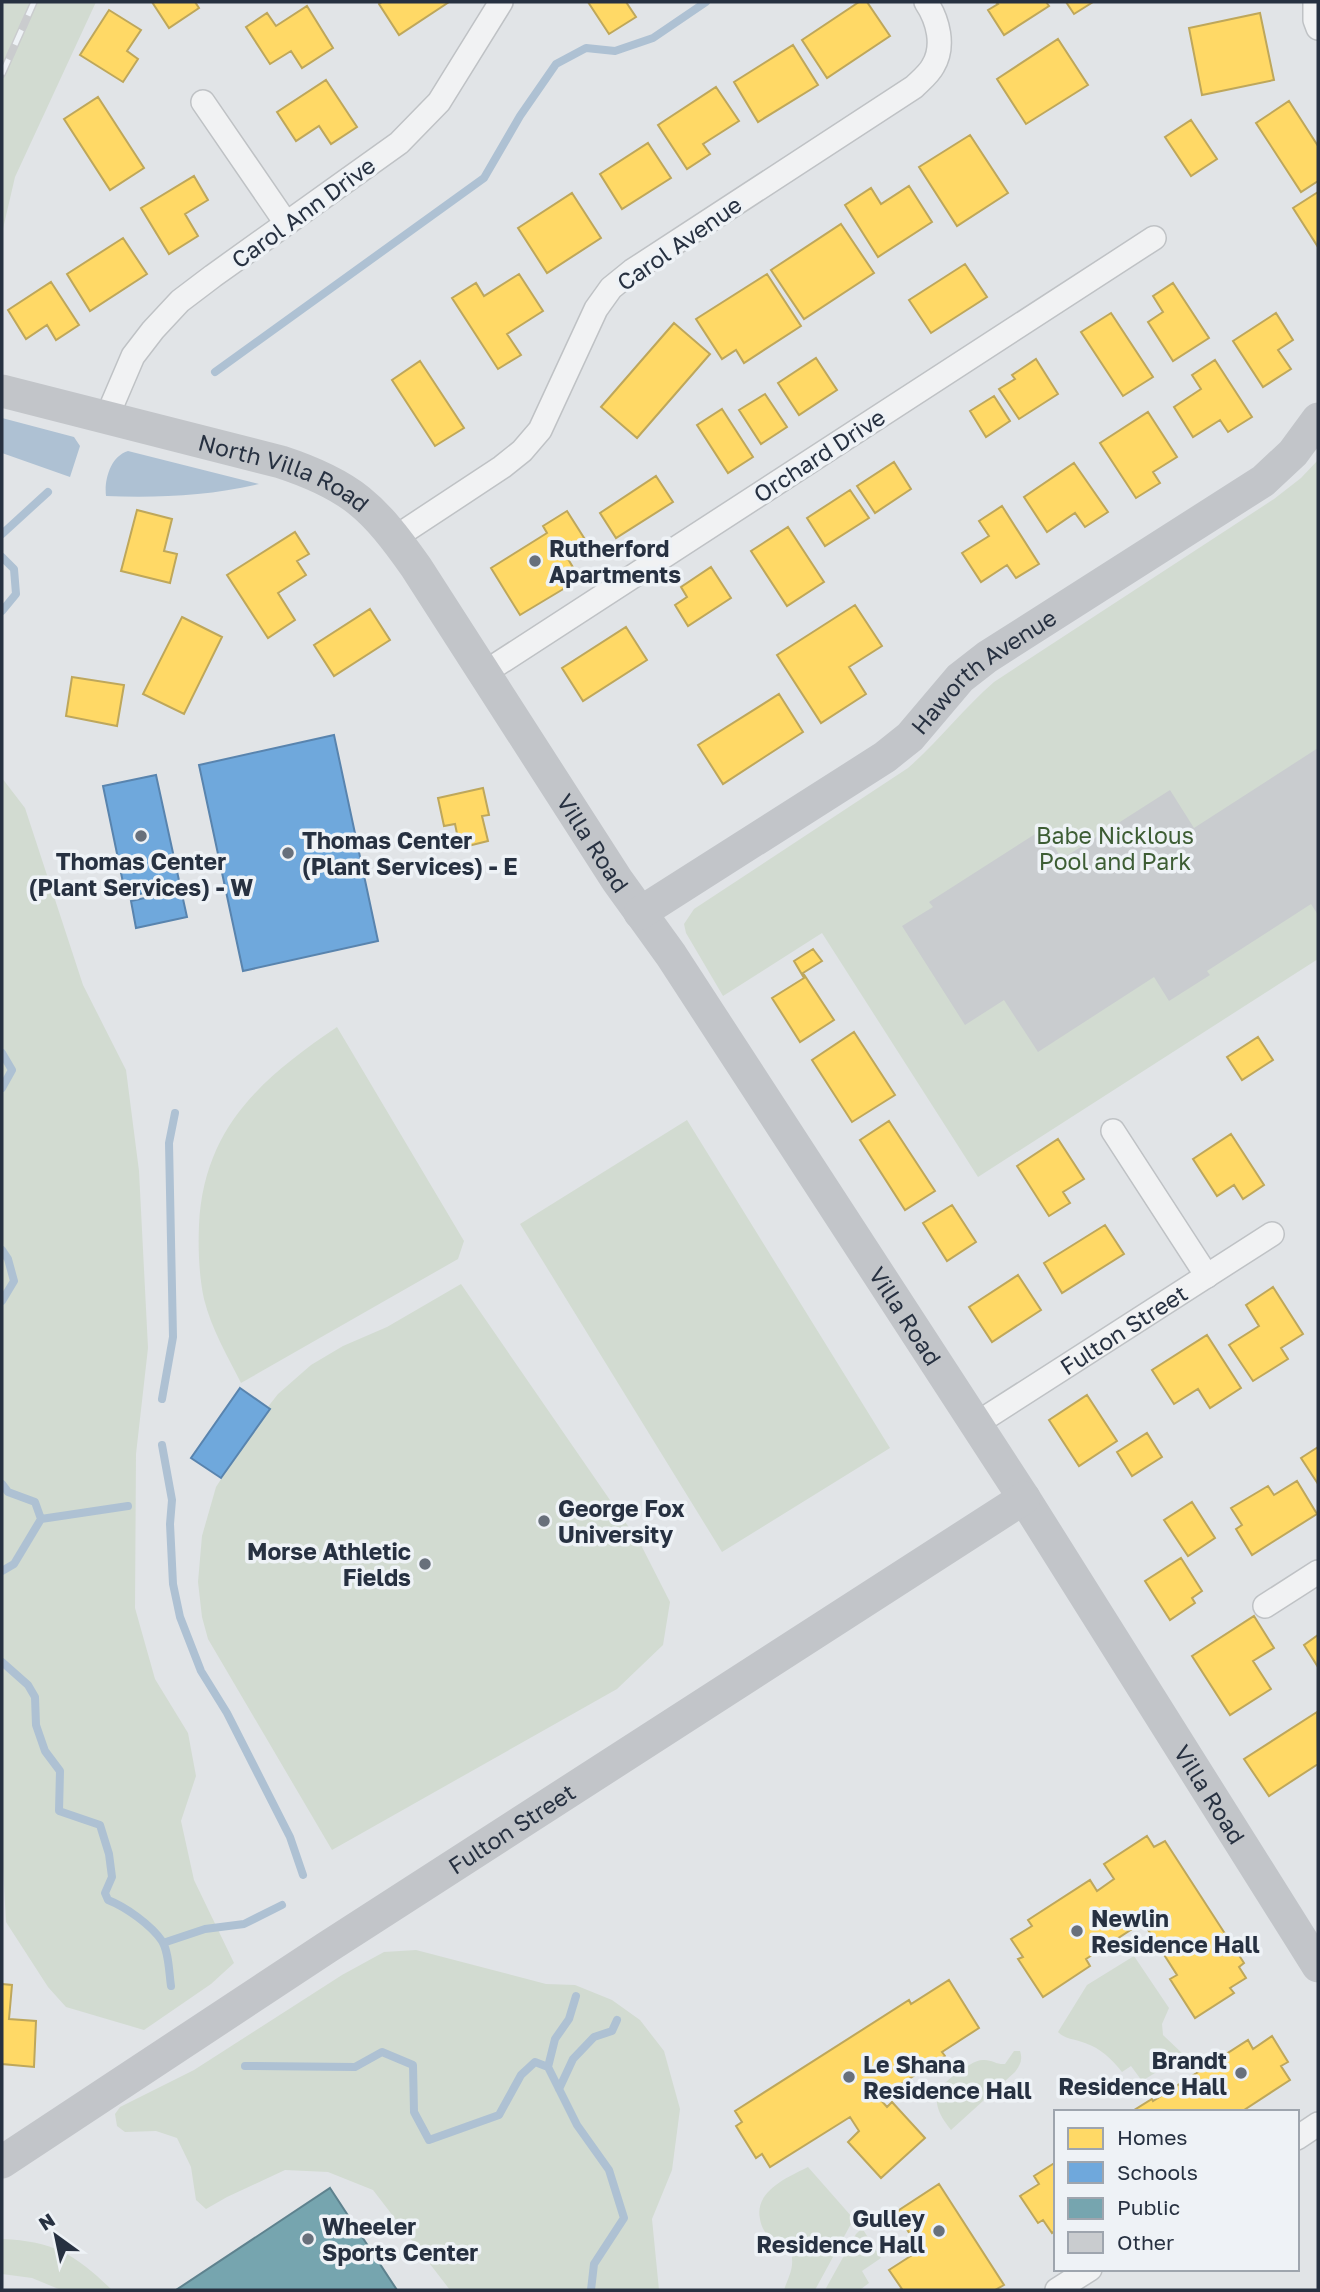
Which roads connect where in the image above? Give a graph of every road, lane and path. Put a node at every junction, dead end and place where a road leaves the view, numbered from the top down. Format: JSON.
{"nodes":[{"id":1,"x":501,"y":2,"type":"edge"},
{"id":2,"x":926,"y":2,"type":"edge"},
{"id":3,"x":1315,"y":2,"type":"edge"},
{"id":4,"x":1318,"y":28,"type":"edge"},
{"id":5,"x":204,"y":102,"type":"dead end"},
{"id":6,"x":286,"y":223,"type":"junction"},
{"id":7,"x":1154,"y":238,"type":"dead end"},
{"id":8,"x":2,"y":391,"type":"edge"},
{"id":9,"x":106,"y":419,"type":"junction"},
{"id":10,"x":1318,"y":419,"type":"edge"},
{"id":11,"x":396,"y":537,"type":"junction"},
{"id":12,"x":484,"y":673,"type":"junction"},
{"id":13,"x":640,"y":913,"type":"junction"},
{"id":14,"x":1113,"y":1131,"type":"dead end"},
{"id":15,"x":1272,"y":1234,"type":"dead end"},
{"id":16,"x":1207,"y":1276,"type":"junction"},
{"id":17,"x":975,"y":1424,"type":"junction"},
{"id":18,"x":1024,"y":1499,"type":"junction"},
{"id":19,"x":1318,"y":1572,"type":"edge"},
{"id":20,"x":1265,"y":1606,"type":"dead end"},
{"id":21,"x":1318,"y":1966,"type":"edge"},
{"id":22,"x":1318,"y":2124,"type":"edge"},
{"id":23,"x":1299,"y":2137,"type":"edge"},
{"id":24,"x":2,"y":2162,"type":"edge"},
{"id":25,"x":1087,"y":2271,"type":"edge"},
{"id":26,"x":1057,"y":2290,"type":"edge"}],
"edges":[{"from":1,"to":6,"type":"street","name":"Carol Ann Drive"},
{"from":2,"to":11,"type":"street","name":"Carol Avenue"},
{"from":3,"to":4,"type":"street"},
{"from":5,"to":6,"type":"street"},
{"from":6,"to":9,"type":"street","name":"Carol Ann Drive"},
{"from":7,"to":12,"type":"street","name":"Orchard Drive"},
{"from":8,"to":9,"type":"main road","name":"North Villa Road"},
{"from":9,"to":11,"type":"main road","name":"North Villa Road"},
{"from":10,"to":13,"type":"main road","name":"Haworth Avenue"},
{"from":11,"to":12,"type":"main road","name":"North Villa Road"},
{"from":12,"to":13,"type":"main road","name":"Villa Road"},
{"from":13,"to":17,"type":"main road","name":"Villa Road"},
{"from":14,"to":16,"type":"street"},
{"from":15,"to":16,"type":"street","name":"Fulton Street"},
{"from":16,"to":17,"type":"street","name":"Fulton Street"},
{"from":17,"to":18,"type":"main road","name":"Villa Road"},
{"from":18,"to":21,"type":"main road","name":"Villa Road"},
{"from":18,"to":24,"type":"main road","name":"Fulton Street"},
{"from":19,"to":20,"type":"street"},
{"from":22,"to":23,"type":"street"},
{"from":25,"to":26,"type":"street"}]}
